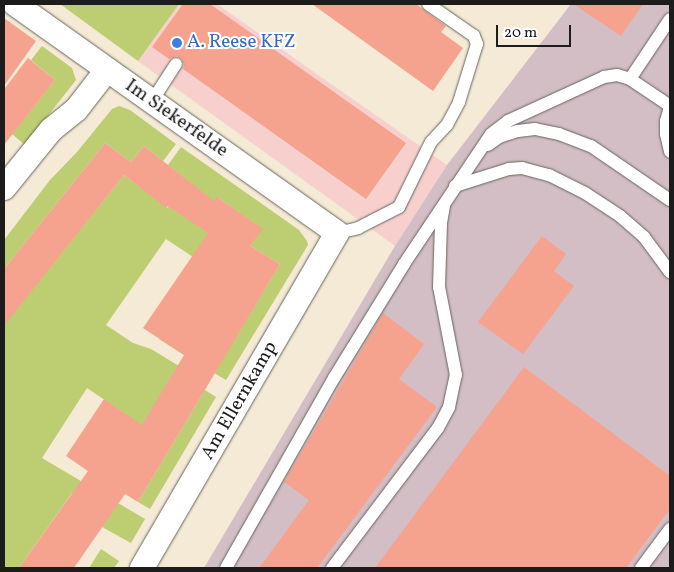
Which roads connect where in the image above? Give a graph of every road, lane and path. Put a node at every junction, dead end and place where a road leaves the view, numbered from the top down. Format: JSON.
{"nodes":[{"id":1,"x":15,"y":4,"type":"edge"},
{"id":2,"x":428,"y":4,"type":"edge"},
{"id":3,"x":670,"y":19,"type":"edge"},
{"id":4,"x":176,"y":64,"type":"dead end"},
{"id":5,"x":107,"y":70,"type":"junction"},
{"id":6,"x":630,"y":79,"type":"junction"},
{"id":7,"x":152,"y":101,"type":"junction"},
{"id":8,"x":670,"y":106,"type":"edge"},
{"id":9,"x":670,"y":152,"type":"edge"},
{"id":10,"x":475,"y":157,"type":"junction"},
{"id":11,"x":455,"y":186,"type":"junction"},
{"id":12,"x":4,"y":188,"type":"edge"},
{"id":13,"x":670,"y":200,"type":"edge"},
{"id":14,"x":445,"y":201,"type":"junction"},
{"id":15,"x":337,"y":233,"type":"junction"},
{"id":16,"x":670,"y":272,"type":"edge"},
{"id":17,"x":670,"y":529,"type":"edge"},
{"id":18,"x":142,"y":568,"type":"edge"},
{"id":19,"x":226,"y":568,"type":"edge"},
{"id":20,"x":332,"y":568,"type":"edge"},
{"id":21,"x":641,"y":568,"type":"edge"}],
"edges":[{"from":1,"to":5,"type":"street","name":"Im Siekerfelde"},
{"from":2,"to":15,"type":"lane"},
{"from":3,"to":6,"type":"lane"},
{"from":4,"to":7,"type":"lane"},
{"from":5,"to":7,"type":"street","name":"Im Siekerfelde"},
{"from":5,"to":12,"type":"street"},
{"from":6,"to":8,"type":"lane"},
{"from":6,"to":10,"type":"lane"},
{"from":7,"to":15,"type":"street","name":"Im Siekerfelde"},
{"from":8,"to":9,"type":"lane"},
{"from":10,"to":11,"type":"lane"},
{"from":10,"to":13,"type":"lane"},
{"from":11,"to":14,"type":"lane"},
{"from":11,"to":16,"type":"lane"},
{"from":14,"to":19,"type":"lane"},
{"from":14,"to":20,"type":"lane"},
{"from":15,"to":18,"type":"street","name":"Am Ellernkamp"},
{"from":17,"to":21,"type":"lane"}]}
